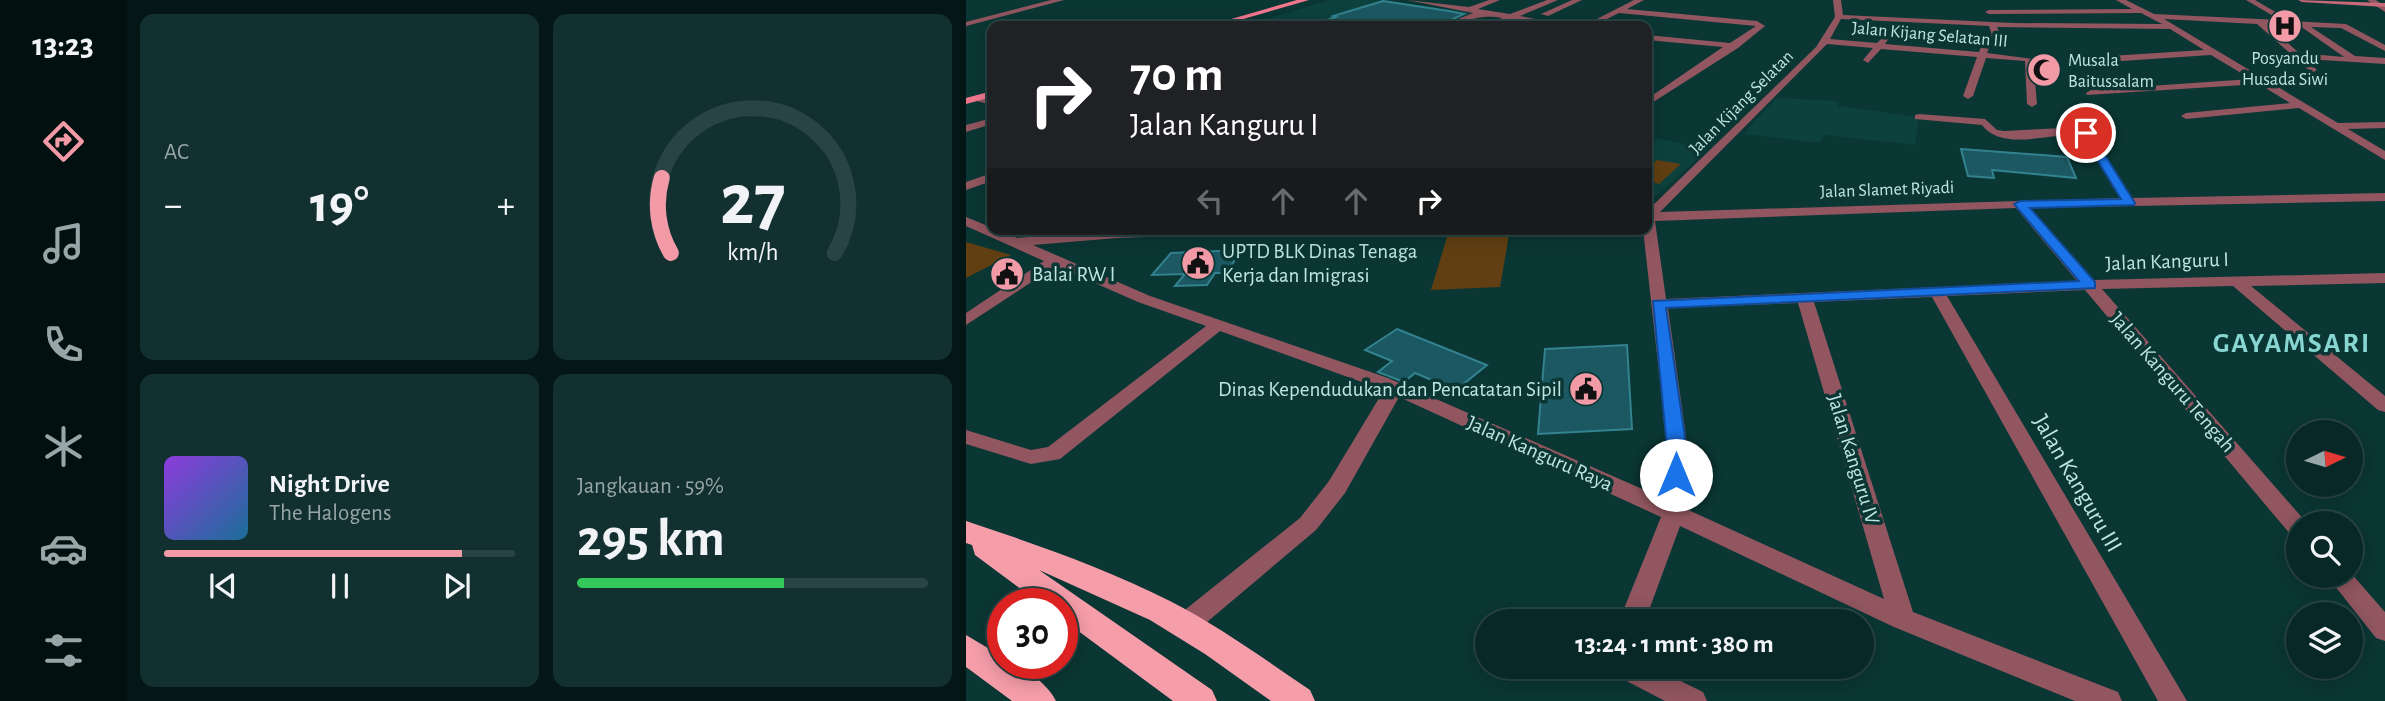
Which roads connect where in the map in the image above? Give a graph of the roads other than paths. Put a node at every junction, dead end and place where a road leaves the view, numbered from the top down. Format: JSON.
{"nodes":[{"id":1,"x":1060,"y":0,"type":"edge"},
{"id":2,"x":1305,"y":0,"type":"edge"},
{"id":3,"x":1319,"y":0,"type":"edge"},
{"id":4,"x":1411,"y":0,"type":"edge"},
{"id":5,"x":1496,"y":0,"type":"edge"},
{"id":6,"x":1554,"y":0,"type":"edge"},
{"id":7,"x":1578,"y":0,"type":"edge"},
{"id":8,"x":2120,"y":0,"type":"edge"},
{"id":9,"x":2250,"y":0,"type":"edge"},
{"id":10,"x":2302,"y":0,"type":"edge"},
{"id":11,"x":1636,"y":2,"type":"edge"},
{"id":12,"x":2380,"y":5,"type":"edge"},
{"id":13,"x":1619,"y":6,"type":"junction"},
{"id":14,"x":1840,"y":7,"type":"edge"},
{"id":15,"x":1469,"y":10,"type":"junction"},
{"id":16,"x":1482,"y":12,"type":"junction"},
{"id":17,"x":1981,"y":12,"type":"dead end"},
{"id":18,"x":1996,"y":13,"type":"junction"},
{"id":19,"x":2148,"y":13,"type":"junction"},
{"id":20,"x":1256,"y":14,"type":"junction"},
{"id":21,"x":1270,"y":14,"type":"junction"},
{"id":22,"x":1511,"y":17,"type":"junction"},
{"id":23,"x":1530,"y":20,"type":"junction"},
{"id":24,"x":1230,"y":21,"type":"edge"},
{"id":25,"x":1245,"y":21,"type":"edge"},
{"id":26,"x":1458,"y":21,"type":"edge"},
{"id":27,"x":1501,"y":21,"type":"edge"},
{"id":28,"x":1536,"y":21,"type":"edge"},
{"id":29,"x":1595,"y":21,"type":"edge"},
{"id":30,"x":2260,"y":22,"type":"junction"},
{"id":31,"x":2290,"y":23,"type":"junction"},
{"id":32,"x":966,"y":24,"type":"edge"},
{"id":33,"x":1997,"y":24,"type":"junction"},
{"id":34,"x":2302,"y":24,"type":"junction"},
{"id":35,"x":2172,"y":27,"type":"junction"},
{"id":36,"x":1887,"y":35,"type":"dead end"},
{"id":37,"x":1933,"y":37,"type":"dead end"},
{"id":38,"x":1652,"y":38,"type":"edge"},
{"id":39,"x":1825,"y":41,"type":"junction"},
{"id":40,"x":1735,"y":46,"type":"junction"},
{"id":41,"x":1879,"y":46,"type":"junction"},
{"id":42,"x":2385,"y":48,"type":"edge"},
{"id":43,"x":1929,"y":51,"type":"junction"},
{"id":44,"x":2212,"y":52,"type":"junction"},
{"id":45,"x":1983,"y":55,"type":"junction"},
{"id":46,"x":2298,"y":56,"type":"junction"},
{"id":47,"x":1868,"y":60,"type":"dead end"},
{"id":48,"x":2353,"y":60,"type":"junction"},
{"id":49,"x":2078,"y":61,"type":"dead end"},
{"id":50,"x":2385,"y":61,"type":"edge"},
{"id":51,"x":1924,"y":62,"type":"dead end"},
{"id":52,"x":2312,"y":70,"type":"dead end"},
{"id":53,"x":2371,"y":73,"type":"dead end"},
{"id":54,"x":2259,"y":81,"type":"junction"},
{"id":55,"x":987,"y":90,"type":"edge"},
{"id":56,"x":2091,"y":93,"type":"dead end"},
{"id":57,"x":1968,"y":96,"type":"dead end"},
{"id":58,"x":970,"y":98,"type":"edge"},
{"id":59,"x":1652,"y":100,"type":"edge"},
{"id":60,"x":2032,"y":104,"type":"dead end"},
{"id":61,"x":2300,"y":105,"type":"junction"},
{"id":62,"x":2186,"y":116,"type":"dead end"},
{"id":63,"x":1919,"y":117,"type":"dead end"},
{"id":64,"x":987,"y":123,"type":"edge"},
{"id":65,"x":2385,"y":125,"type":"edge"},
{"id":66,"x":2336,"y":126,"type":"junction"},
{"id":67,"x":966,"y":129,"type":"edge"},
{"id":68,"x":2385,"y":156,"type":"edge"},
{"id":69,"x":987,"y":179,"type":"edge"},
{"id":70,"x":966,"y":186,"type":"edge"},
{"id":71,"x":2385,"y":197,"type":"edge"},
{"id":72,"x":2129,"y":203,"type":"junction"},
{"id":73,"x":2020,"y":204,"type":"junction"},
{"id":74,"x":1652,"y":212,"type":"edge"},
{"id":75,"x":987,"y":215,"type":"edge"},
{"id":76,"x":1652,"y":217,"type":"edge"},
{"id":77,"x":967,"y":222,"type":"edge"},
{"id":78,"x":987,"y":230,"type":"edge"},
{"id":79,"x":1001,"y":235,"type":"edge"},
{"id":80,"x":1105,"y":235,"type":"edge"},
{"id":81,"x":1649,"y":235,"type":"edge"},
{"id":82,"x":1019,"y":242,"type":"junction"},
{"id":83,"x":1055,"y":260,"type":"junction"},
{"id":84,"x":2385,"y":278,"type":"edge"},
{"id":85,"x":2235,"y":280,"type":"junction"},
{"id":86,"x":2090,"y":285,"type":"junction"},
{"id":87,"x":1937,"y":292,"type":"junction"},
{"id":88,"x":1805,"y":299,"type":"junction"},
{"id":89,"x":1658,"y":304,"type":"junction"},
{"id":90,"x":966,"y":320,"type":"edge"},
{"id":91,"x":1218,"y":325,"type":"junction"},
{"id":92,"x":1395,"y":388,"type":"junction"},
{"id":93,"x":2385,"y":406,"type":"edge"},
{"id":94,"x":966,"y":437,"type":"edge"},
{"id":95,"x":2286,"y":514,"type":"edge"},
{"id":96,"x":1673,"y":515,"type":"junction"},
{"id":97,"x":966,"y":533,"type":"edge"},
{"id":98,"x":2349,"y":588,"type":"edge"},
{"id":99,"x":1637,"y":609,"type":"edge"},
{"id":100,"x":1903,"y":619,"type":"junction"},
{"id":101,"x":1185,"y":625,"type":"junction"},
{"id":102,"x":2385,"y":630,"type":"edge"},
{"id":103,"x":966,"y":649,"type":"edge"},
{"id":104,"x":1650,"y":679,"type":"edge"},
{"id":105,"x":1039,"y":701,"type":"edge"},
{"id":106,"x":1200,"y":701,"type":"edge"},
{"id":107,"x":1298,"y":701,"type":"edge"},
{"id":108,"x":1693,"y":701,"type":"edge"},
{"id":109,"x":2108,"y":701,"type":"edge"},
{"id":110,"x":2173,"y":701,"type":"edge"}],
"edges":[{"from":1,"to":32,"type":"street"},
{"from":2,"to":20,"type":"main road"},
{"from":3,"to":21,"type":"main road"},
{"from":4,"to":15,"type":"street"},
{"from":5,"to":15,"type":"street"},
{"from":6,"to":22,"type":"street"},
{"from":7,"to":23,"type":"street"},
{"from":8,"to":19,"type":"street"},
{"from":9,"to":31,"type":"street"},
{"from":10,"to":12,"type":"main road"},
{"from":11,"to":13,"type":"street"},
{"from":13,"to":29,"type":"street"},
{"from":13,"to":40,"type":"street"},
{"from":14,"to":33,"type":"street"},
{"from":14,"to":39,"type":"street","name":"Jalan Kijang Selatan"},
{"from":15,"to":16,"type":"street"},
{"from":16,"to":22,"type":"street"},
{"from":16,"to":26,"type":"street"},
{"from":17,"to":18,"type":"street"},
{"from":18,"to":19,"type":"street"},
{"from":18,"to":33,"type":"street"},
{"from":19,"to":30,"type":"street"},
{"from":19,"to":35,"type":"street"},
{"from":20,"to":21,"type":"main road"},
{"from":20,"to":24,"type":"main road"},
{"from":21,"to":25,"type":"main road"},
{"from":22,"to":23,"type":"street"},
{"from":22,"to":27,"type":"street"},
{"from":23,"to":28,"type":"street"},
{"from":30,"to":31,"type":"street"},
{"from":30,"to":46,"type":"street"},
{"from":31,"to":34,"type":"street"},
{"from":33,"to":35,"type":"street"},
{"from":33,"to":45,"type":"street"},
{"from":34,"to":42,"type":"street"},
{"from":34,"to":48,"type":"street"},
{"from":35,"to":44,"type":"street"},
{"from":36,"to":41,"type":"street"},
{"from":37,"to":43,"type":"street"},
{"from":38,"to":40,"type":"street"},
{"from":39,"to":41,"type":"street","name":"Jalan Kijang Selatan III"},
{"from":39,"to":74,"type":"street","name":"Jalan Kijang Selatan"},
{"from":40,"to":59,"type":"street"},
{"from":41,"to":43,"type":"street","name":"Jalan Kijang Selatan III"},
{"from":41,"to":47,"type":"street"},
{"from":43,"to":45,"type":"street","name":"Jalan Kijang Selatan III"},
{"from":43,"to":51,"type":"street"},
{"from":44,"to":49,"type":"street"},
{"from":44,"to":54,"type":"street"},
{"from":45,"to":57,"type":"street"},
{"from":45,"to":60,"type":"street","name":"Jalan Kijang Selatan III"},
{"from":46,"to":48,"type":"street"},
{"from":46,"to":52,"type":"street"},
{"from":48,"to":50,"type":"street"},
{"from":48,"to":53,"type":"street"},
{"from":54,"to":56,"type":"street"},
{"from":54,"to":61,"type":"street"},
{"from":55,"to":58,"type":"main road"},
{"from":61,"to":62,"type":"street"},
{"from":61,"to":66,"type":"street"},
{"from":63,"to":72,"type":"street"},
{"from":64,"to":67,"type":"street"},
{"from":65,"to":66,"type":"street"},
{"from":66,"to":68,"type":"street"},
{"from":69,"to":70,"type":"street"},
{"from":71,"to":72,"type":"street","name":"Jalan Slamet Riyadi"},
{"from":72,"to":73,"type":"street","name":"Jalan Slamet Riyadi"},
{"from":73,"to":76,"type":"street","name":"Jalan Slamet Riyadi"},
{"from":73,"to":86,"type":"street","name":"Jalan Kanguru Tengah"},
{"from":75,"to":77,"type":"street"},
{"from":77,"to":78,"type":"street","name":"Jalan Kanguru Raya"},
{"from":79,"to":82,"type":"street","name":"Jalan Kanguru Raya"},
{"from":80,"to":82,"type":"street"},
{"from":81,"to":89,"type":"street"},
{"from":82,"to":83,"type":"street","name":"Jalan Kanguru Raya"},
{"from":83,"to":90,"type":"street"},
{"from":83,"to":91,"type":"street","name":"Jalan Kanguru Raya"},
{"from":84,"to":85,"type":"street","name":"Jalan Kanguru I"},
{"from":85,"to":86,"type":"street","name":"Jalan Kanguru I"},
{"from":85,"to":93,"type":"street"},
{"from":86,"to":87,"type":"street","name":"Jalan Kanguru I"},
{"from":86,"to":95,"type":"street","name":"Jalan Kanguru Tengah"},
{"from":87,"to":88,"type":"street","name":"Jalan Kanguru I"},
{"from":87,"to":110,"type":"street","name":"Jalan Kanguru III"},
{"from":88,"to":89,"type":"street","name":"Jalan Kanguru I"},
{"from":88,"to":100,"type":"street","name":"Jalan Kanguru IV"},
{"from":89,"to":96,"type":"street"},
{"from":91,"to":92,"type":"street","name":"Jalan Kanguru Raya"},
{"from":91,"to":94,"type":"street"},
{"from":92,"to":96,"type":"street","name":"Jalan Kanguru Raya"},
{"from":92,"to":101,"type":"street"},
{"from":96,"to":99,"type":"street"},
{"from":96,"to":100,"type":"street","name":"Jalan Kanguru Raya"},
{"from":97,"to":101,"type":"highway"},
{"from":97,"to":106,"type":"highway"},
{"from":98,"to":102,"type":"street"},
{"from":100,"to":109,"type":"street","name":"Jalan Kanguru Raya"},
{"from":101,"to":107,"type":"highway"},
{"from":103,"to":105,"type":"highway"},
{"from":104,"to":108,"type":"street"}]}
